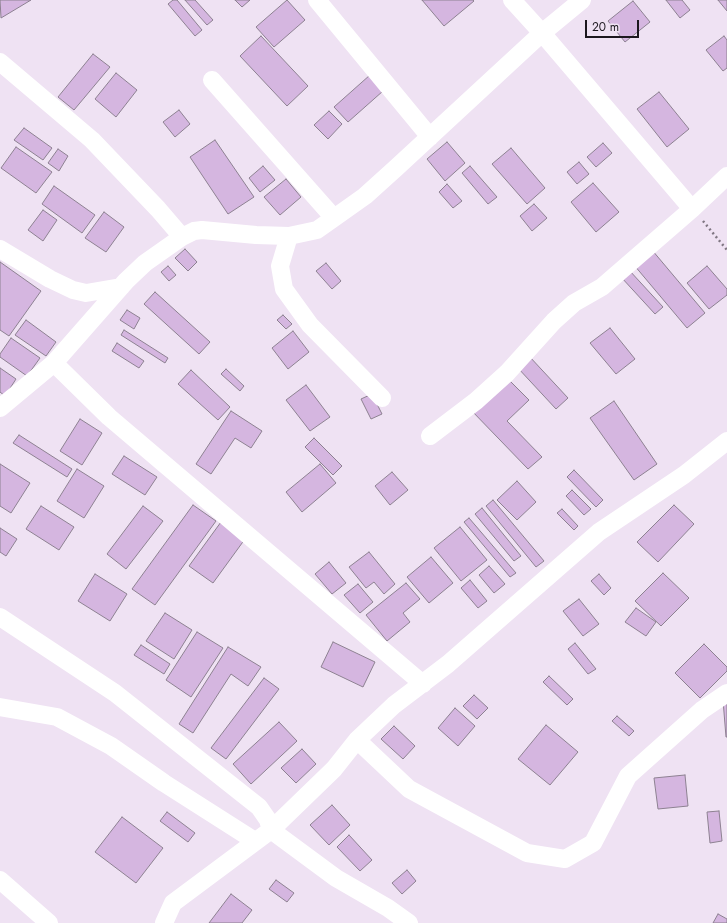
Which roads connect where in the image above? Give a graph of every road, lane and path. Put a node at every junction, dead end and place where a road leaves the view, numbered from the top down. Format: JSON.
{"nodes":[{"id":1,"x":317,"y":0,"type":"edge"},
{"id":2,"x":512,"y":0,"type":"edge"},
{"id":3,"x":582,"y":0,"type":"edge"},
{"id":4,"x":542,"y":33,"type":"junction"},
{"id":5,"x":0,"y":62,"type":"edge"},
{"id":6,"x":212,"y":80,"type":"dead end"},
{"id":7,"x":430,"y":137,"type":"junction"},
{"id":8,"x":727,"y":176,"type":"edge"},
{"id":9,"x":692,"y":209,"type":"junction"},
{"id":10,"x":334,"y":218,"type":"junction"},
{"id":11,"x":289,"y":236,"type":"junction"},
{"id":12,"x":182,"y":237,"type":"junction"},
{"id":13,"x":0,"y":249,"type":"edge"},
{"id":14,"x":727,"y":250,"type":"edge"},
{"id":15,"x":121,"y":287,"type":"junction"},
{"id":16,"x":54,"y":363,"type":"junction"},
{"id":17,"x":382,"y":398,"type":"dead end"},
{"id":18,"x":0,"y":408,"type":"edge"},
{"id":19,"x":430,"y":436,"type":"dead end"},
{"id":20,"x":727,"y":441,"type":"edge"},
{"id":21,"x":0,"y":617,"type":"edge"},
{"id":22,"x":423,"y":684,"type":"junction"},
{"id":23,"x":727,"y":693,"type":"edge"},
{"id":24,"x":0,"y":707,"type":"edge"},
{"id":25,"x":357,"y":740,"type":"junction"},
{"id":26,"x":271,"y":830,"type":"junction"},
{"id":27,"x":255,"y":841,"type":"junction"},
{"id":28,"x":0,"y":880,"type":"edge"},
{"id":29,"x":49,"y":923,"type":"edge"},
{"id":30,"x":164,"y":923,"type":"edge"},
{"id":31,"x":410,"y":923,"type":"edge"}],
"edges":[{"from":1,"to":7,"type":"street"},
{"from":2,"to":4,"type":"street"},
{"from":3,"to":4,"type":"street"},
{"from":4,"to":7,"type":"street"},
{"from":4,"to":9,"type":"street"},
{"from":5,"to":12,"type":"street"},
{"from":6,"to":10,"type":"street"},
{"from":7,"to":10,"type":"street"},
{"from":8,"to":9,"type":"street"},
{"from":9,"to":14,"type":"path"},
{"from":9,"to":19,"type":"street"},
{"from":10,"to":11,"type":"street"},
{"from":11,"to":12,"type":"street"},
{"from":11,"to":17,"type":"street"},
{"from":12,"to":15,"type":"street"},
{"from":13,"to":15,"type":"street"},
{"from":15,"to":16,"type":"street"},
{"from":16,"to":18,"type":"street"},
{"from":16,"to":22,"type":"street"},
{"from":20,"to":22,"type":"street"},
{"from":21,"to":26,"type":"street"},
{"from":22,"to":25,"type":"street"},
{"from":23,"to":25,"type":"street"},
{"from":24,"to":27,"type":"street"},
{"from":25,"to":26,"type":"street"},
{"from":26,"to":27,"type":"street"},
{"from":26,"to":31,"type":"street"},
{"from":27,"to":30,"type":"street"},
{"from":28,"to":29,"type":"street"}]}
